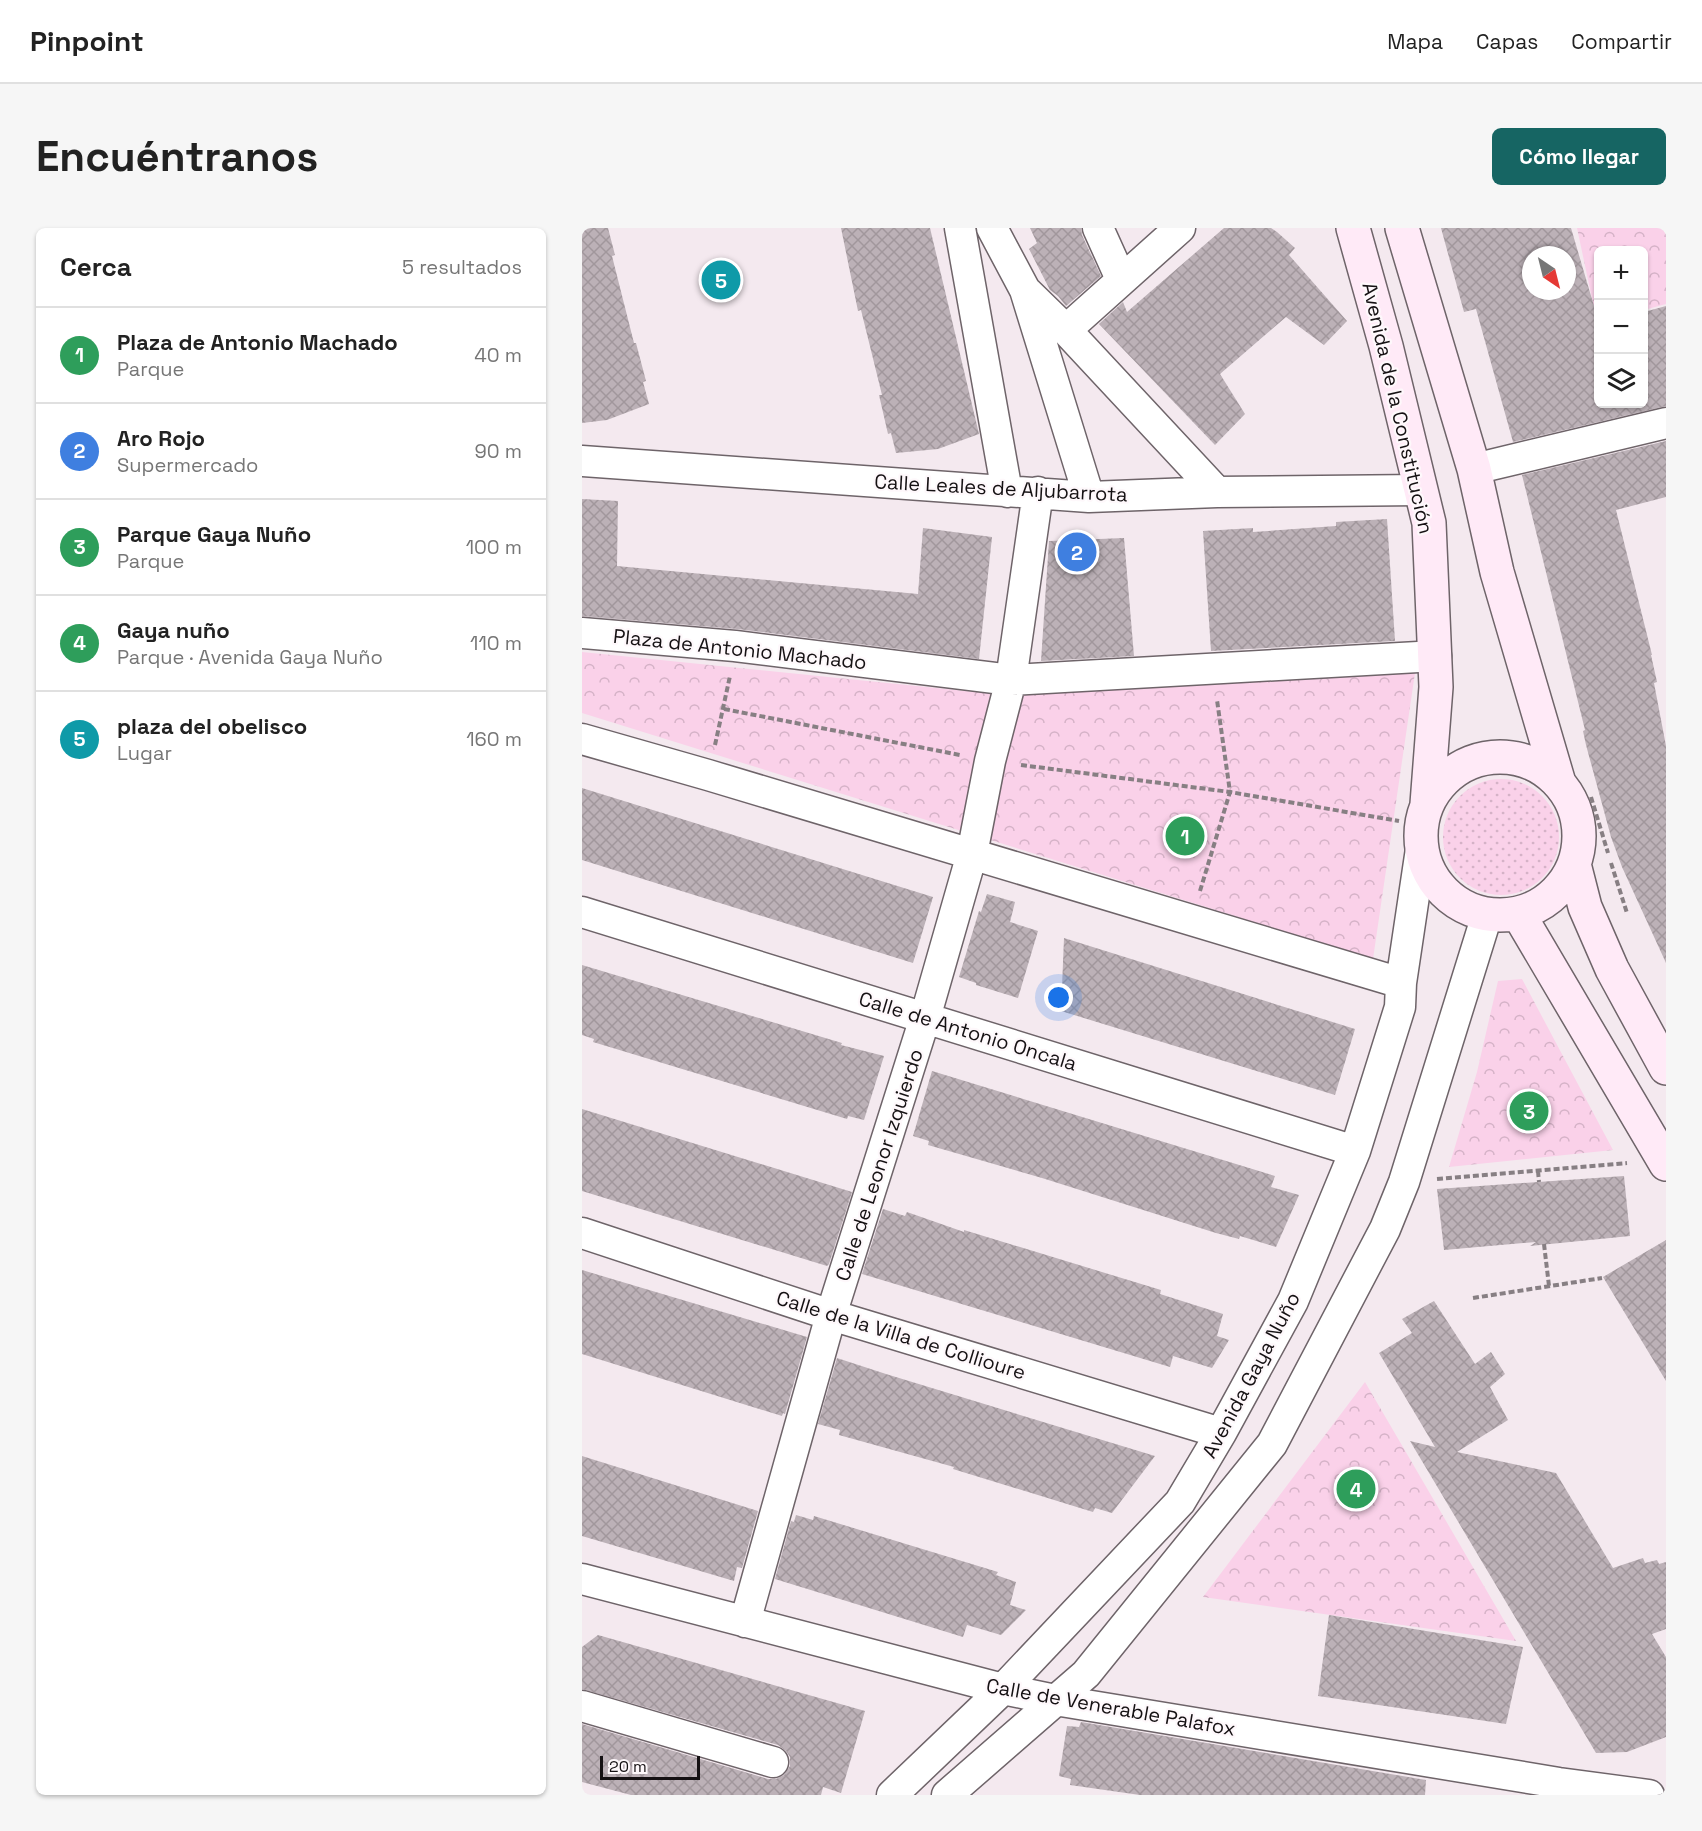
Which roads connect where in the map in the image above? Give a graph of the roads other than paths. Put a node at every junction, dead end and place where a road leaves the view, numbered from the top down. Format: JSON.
{"nodes":[{"id":1,"x":960,"y":228,"type":"edge"},
{"id":2,"x":992,"y":228,"type":"edge"},
{"id":3,"x":1098,"y":228,"type":"edge"},
{"id":4,"x":1180,"y":228,"type":"edge"},
{"id":5,"x":1353,"y":228,"type":"edge"},
{"id":6,"x":1402,"y":228,"type":"edge"},
{"id":7,"x":1121,"y":279,"type":"junction"},
{"id":8,"x":1025,"y":290,"type":"junction"},
{"id":9,"x":1066,"y":330,"type":"junction"},
{"id":10,"x":1666,"y":423,"type":"edge"},
{"id":11,"x":582,"y":461,"type":"edge"},
{"id":12,"x":1474,"y":469,"type":"junction"},
{"id":13,"x":1421,"y":490,"type":"junction"},
{"id":14,"x":1007,"y":492,"type":"junction"},
{"id":15,"x":1038,"y":492,"type":"junction"},
{"id":16,"x":1217,"y":492,"type":"junction"},
{"id":17,"x":1089,"y":497,"type":"junction"},
{"id":18,"x":582,"y":633,"type":"edge"},
{"id":19,"x":1436,"y":656,"type":"junction"},
{"id":20,"x":1011,"y":680,"type":"junction"},
{"id":21,"x":582,"y":739,"type":"edge"},
{"id":22,"x":1559,"y":783,"type":"junction"},
{"id":23,"x":1423,"y":826,"type":"junction"},
{"id":24,"x":972,"y":854,"type":"junction"},
{"id":25,"x":1574,"y":864,"type":"junction"},
{"id":26,"x":582,"y":912,"type":"edge"},
{"id":27,"x":1503,"y":914,"type":"junction"},
{"id":28,"x":1401,"y":982,"type":"junction"},
{"id":29,"x":925,"y":1018,"type":"junction"},
{"id":30,"x":1666,"y":1068,"type":"edge"},
{"id":31,"x":1354,"y":1151,"type":"junction"},
{"id":32,"x":1665,"y":1162,"type":"edge"},
{"id":33,"x":582,"y":1233,"type":"edge"},
{"id":34,"x":831,"y":1315,"type":"junction"},
{"id":35,"x":1221,"y":1432,"type":"junction"},
{"id":36,"x":586,"y":1585,"type":"edge"},
{"id":37,"x":745,"y":1622,"type":"junction"},
{"id":38,"x":1003,"y":1689,"type":"junction"},
{"id":39,"x":1055,"y":1700,"type":"junction"},
{"id":40,"x":582,"y":1706,"type":"edge"},
{"id":41,"x":773,"y":1762,"type":"dead end"},
{"id":42,"x":1559,"y":1789,"type":"edge"},
{"id":43,"x":892,"y":1795,"type":"edge"},
{"id":44,"x":947,"y":1795,"type":"edge"},
{"id":45,"x":1649,"y":1795,"type":"edge"}],
"edges":[{"from":1,"to":14,"type":"street"},
{"from":2,"to":8,"type":"street"},
{"from":3,"to":7,"type":"street"},
{"from":4,"to":7,"type":"street"},
{"from":5,"to":13,"type":"street","name":"Avenida de la Constitución"},
{"from":6,"to":12,"type":"street"},
{"from":7,"to":9,"type":"street"},
{"from":8,"to":9,"type":"street"},
{"from":8,"to":17,"type":"street"},
{"from":9,"to":16,"type":"street"},
{"from":10,"to":12,"type":"street"},
{"from":11,"to":14,"type":"street","name":"Calle Leales de Aljubarrota"},
{"from":12,"to":22,"type":"street"},
{"from":13,"to":16,"type":"street","name":"Calle Leales de Aljubarrota"},
{"from":13,"to":19,"type":"street","name":"Avenida de la Constitución"},
{"from":14,"to":15,"type":"street","name":"Calle Leales de Aljubarrota"},
{"from":15,"to":17,"type":"street","name":"Calle Leales de Aljubarrota"},
{"from":15,"to":20,"type":"street","name":"Calle de Leonor Izquierdo"},
{"from":16,"to":17,"type":"street","name":"Calle Leales de Aljubarrota"},
{"from":18,"to":20,"type":"street","name":"Plaza de Antonio Machado"},
{"from":19,"to":20,"type":"street","name":"Plaza de Antonio Machado"},
{"from":19,"to":23,"type":"street","name":"Avenida de la Constitución"},
{"from":20,"to":24,"type":"street","name":"Calle de Leonor Izquierdo"},
{"from":21,"to":24,"type":"street"},
{"from":22,"to":23,"type":"street"},
{"from":22,"to":25,"type":"street"},
{"from":23,"to":27,"type":"street"},
{"from":23,"to":28,"type":"street","name":"Avenida Gaya Nuño"},
{"from":24,"to":28,"type":"street"},
{"from":24,"to":29,"type":"street","name":"Calle de Leonor Izquierdo"},
{"from":25,"to":27,"type":"street"},
{"from":25,"to":30,"type":"street"},
{"from":26,"to":29,"type":"street","name":"Calle de Antonio Oncala"},
{"from":27,"to":32,"type":"street"},
{"from":27,"to":39,"type":"street"},
{"from":28,"to":31,"type":"street","name":"Avenida Gaya Nuño"},
{"from":29,"to":31,"type":"street","name":"Calle de Antonio Oncala"},
{"from":29,"to":34,"type":"street","name":"Calle de Leonor Izquierdo"},
{"from":31,"to":35,"type":"street","name":"Avenida Gaya Nuño"},
{"from":33,"to":34,"type":"street","name":"Calle de la Villa de Collioure"},
{"from":34,"to":35,"type":"street","name":"Calle de la Villa de Collioure"},
{"from":34,"to":37,"type":"street","name":"Calle de Leonor Izquierdo"},
{"from":35,"to":38,"type":"street","name":"Avenida Gaya Nuño"},
{"from":36,"to":37,"type":"street","name":"Calle de Venerable Palafox"},
{"from":37,"to":38,"type":"street","name":"Calle de Venerable Palafox"},
{"from":38,"to":39,"type":"street","name":"Calle de Venerable Palafox"},
{"from":38,"to":43,"type":"street","name":"Avenida Gaya Nuño"},
{"from":39,"to":42,"type":"street","name":"Calle de Venerable Palafox"},
{"from":39,"to":44,"type":"street"},
{"from":40,"to":41,"type":"street"},
{"from":42,"to":45,"type":"street","name":"Calle de Venerable Palafox"}]}
